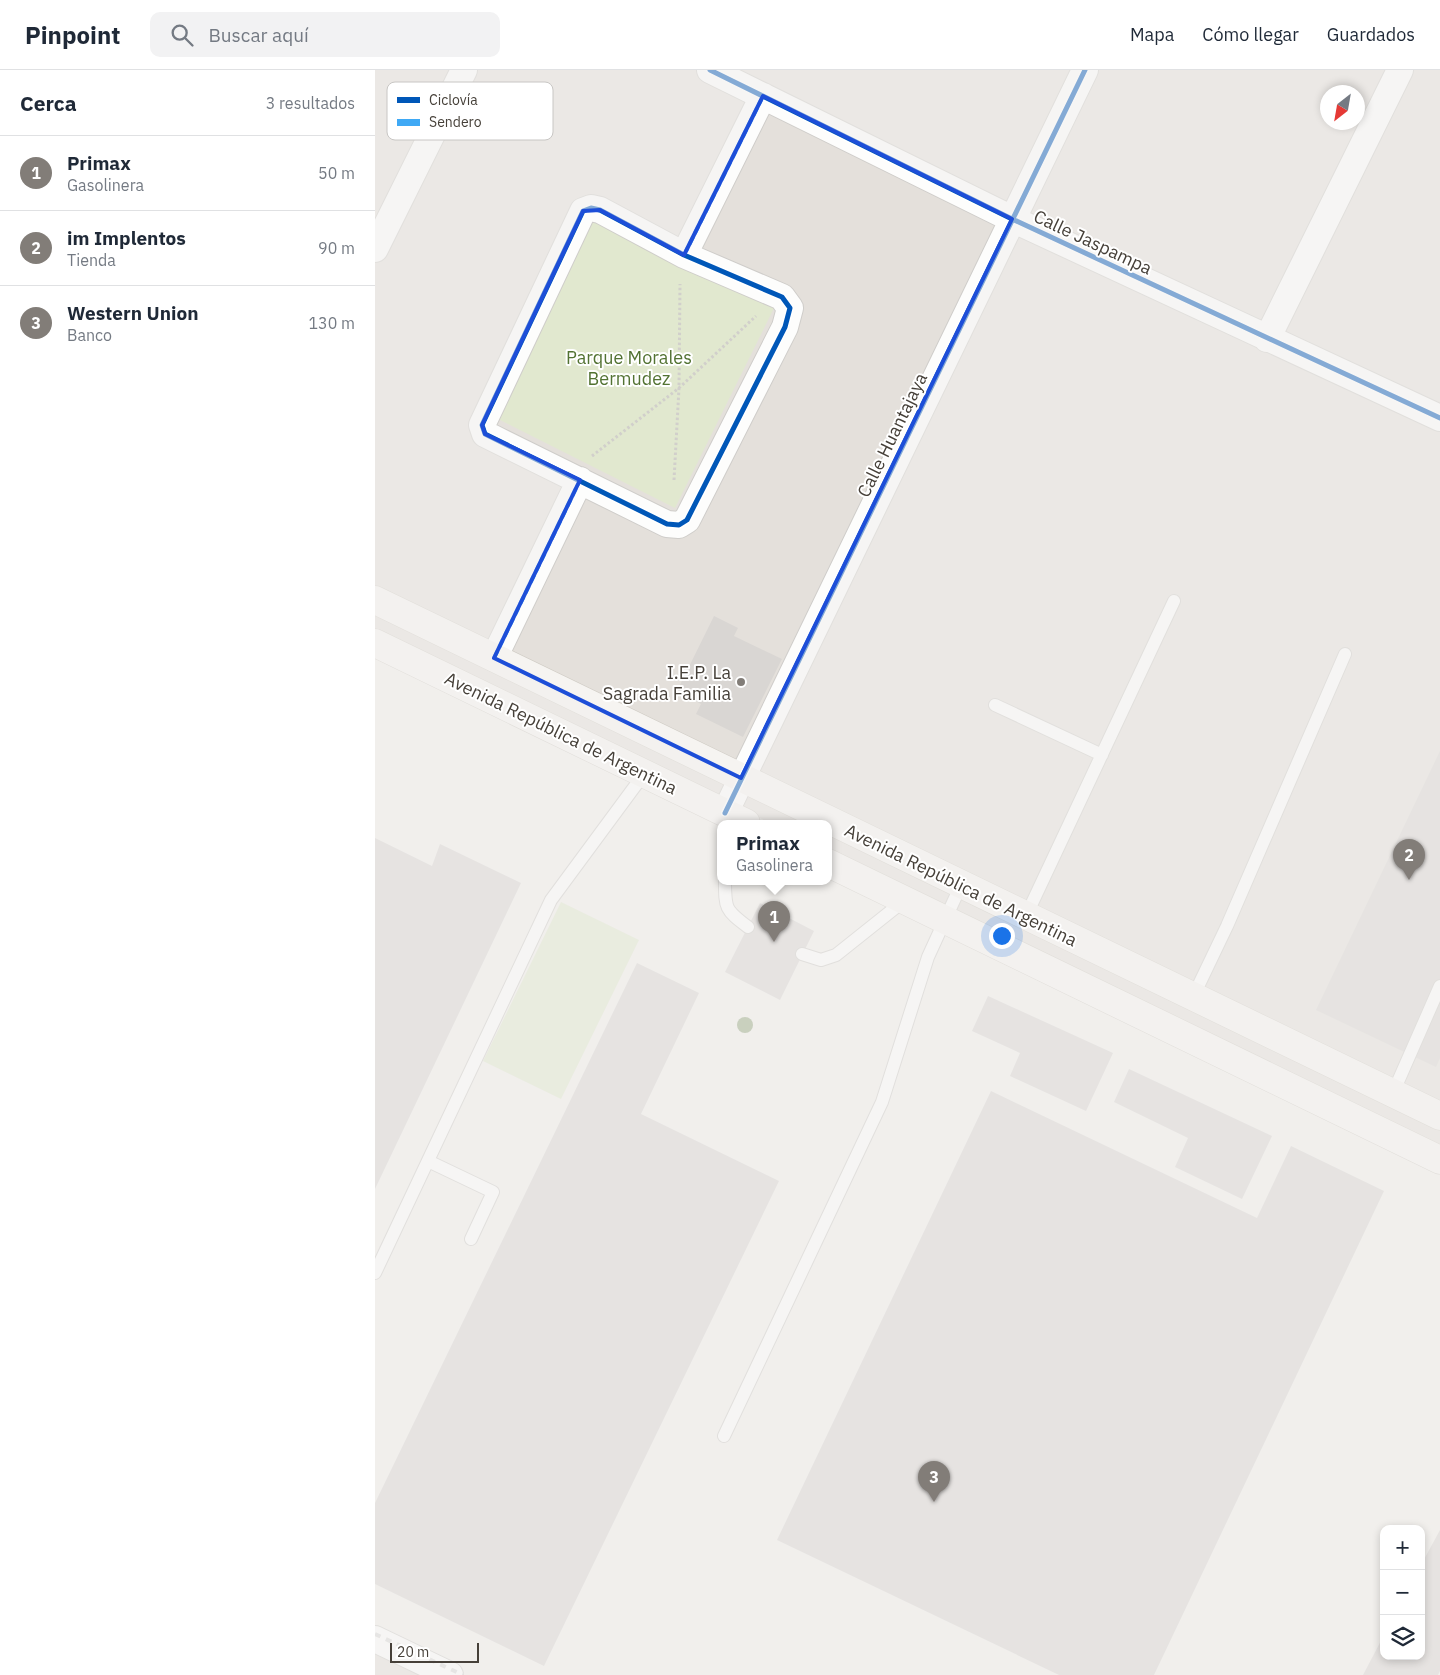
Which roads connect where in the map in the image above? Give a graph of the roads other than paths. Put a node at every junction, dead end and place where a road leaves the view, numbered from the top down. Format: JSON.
{"nodes":[{"id":1,"x":464,"y":70,"type":"edge"},
{"id":2,"x":710,"y":70,"type":"edge"},
{"id":3,"x":1085,"y":70,"type":"edge"},
{"id":4,"x":1400,"y":70,"type":"edge"},
{"id":5,"x":458,"y":82,"type":"edge"},
{"id":6,"x":763,"y":96,"type":"junction"},
{"id":7,"x":429,"y":140,"type":"edge"},
{"id":8,"x":1012,"y":219,"type":"junction"},
{"id":9,"x":375,"y":249,"type":"edge"},
{"id":10,"x":684,"y":255,"type":"junction"},
{"id":11,"x":1267,"y":339,"type":"junction"},
{"id":12,"x":1440,"y":418,"type":"edge"},
{"id":13,"x":580,"y":480,"type":"junction"},
{"id":14,"x":375,"y":600,"type":"edge"},
{"id":15,"x":1174,"y":601,"type":"dead end"},
{"id":16,"x":375,"y":643,"type":"edge"},
{"id":17,"x":1345,"y":654,"type":"dead end"},
{"id":18,"x":494,"y":658,"type":"junction"},
{"id":19,"x":995,"y":706,"type":"dead end"},
{"id":20,"x":1102,"y":755,"type":"junction"},
{"id":21,"x":644,"y":774,"type":"junction"},
{"id":22,"x":741,"y":778,"type":"junction"},
{"id":23,"x":732,"y":820,"type":"edge"},
{"id":24,"x":828,"y":820,"type":"edge"},
{"id":25,"x":832,"y":822,"type":"edge"},
{"id":26,"x":832,"y":865,"type":"edge"},
{"id":27,"x":961,"y":884,"type":"junction"},
{"id":28,"x":725,"y":885,"type":"edge"},
{"id":29,"x":905,"y":900,"type":"junction"},
{"id":30,"x":1026,"y":916,"type":"junction"},
{"id":31,"x":944,"y":919,"type":"junction"},
{"id":32,"x":748,"y":927,"type":"dead end"},
{"id":33,"x":802,"y":954,"type":"dead end"},
{"id":34,"x":1440,"y":986,"type":"edge"},
{"id":35,"x":1193,"y":996,"type":"junction"},
{"id":36,"x":1393,"y":1093,"type":"junction"},
{"id":37,"x":1440,"y":1116,"type":"edge"},
{"id":38,"x":1440,"y":1160,"type":"edge"},
{"id":39,"x":427,"y":1161,"type":"junction"},
{"id":40,"x":471,"y":1239,"type":"dead end"},
{"id":41,"x":375,"y":1273,"type":"edge"},
{"id":42,"x":724,"y":1436,"type":"dead end"},
{"id":43,"x":375,"y":1639,"type":"edge"},
{"id":44,"x":451,"y":1675,"type":"edge"}],
"edges":[{"from":1,"to":5,"type":"street"},
{"from":2,"to":6,"type":"street","name":"Calle Jaspampa"},
{"from":3,"to":8,"type":"street","name":"Calle Huantajaya"},
{"from":4,"to":11,"type":"street"},
{"from":6,"to":8,"type":"street","name":"Calle Jaspampa"},
{"from":6,"to":10,"type":"street"},
{"from":7,"to":9,"type":"street"},
{"from":8,"to":11,"type":"street","name":"Calle Jaspampa"},
{"from":8,"to":22,"type":"street","name":"Calle Huantajaya"},
{"from":10,"to":13,"type":"street"},
{"from":10,"to":13,"type":"street"},
{"from":11,"to":12,"type":"street","name":"Calle Jaspampa"},
{"from":13,"to":18,"type":"street"},
{"from":14,"to":18,"type":"main road","name":"Avenida República de Argentina"},
{"from":15,"to":20,"type":"lane"},
{"from":16,"to":21,"type":"main road","name":"Avenida República de Argentina"},
{"from":17,"to":35,"type":"lane"},
{"from":18,"to":22,"type":"main road","name":"Avenida República de Argentina"},
{"from":19,"to":20,"type":"lane"},
{"from":20,"to":30,"type":"lane"},
{"from":21,"to":23,"type":"main road","name":"Avenida República de Argentina"},
{"from":21,"to":39,"type":"lane"},
{"from":22,"to":23,"type":"street","name":"Calle Huantajaya"},
{"from":22,"to":24,"type":"main road","name":"Avenida República de Argentina"},
{"from":25,"to":27,"type":"main road","name":"Avenida República de Argentina"},
{"from":26,"to":29,"type":"main road"},
{"from":27,"to":30,"type":"main road","name":"Avenida República de Argentina"},
{"from":27,"to":31,"type":"lane"},
{"from":28,"to":32,"type":"lane"},
{"from":29,"to":31,"type":"main road"},
{"from":29,"to":33,"type":"lane"},
{"from":30,"to":35,"type":"main road","name":"Avenida República de Argentina"},
{"from":31,"to":38,"type":"main road"},
{"from":31,"to":42,"type":"lane"},
{"from":34,"to":36,"type":"lane"},
{"from":35,"to":36,"type":"main road","name":"Avenida República de Argentina"},
{"from":36,"to":37,"type":"main road","name":"Avenida República de Argentina"},
{"from":39,"to":40,"type":"lane"},
{"from":39,"to":41,"type":"lane"},
{"from":43,"to":44,"type":"street"}]}
